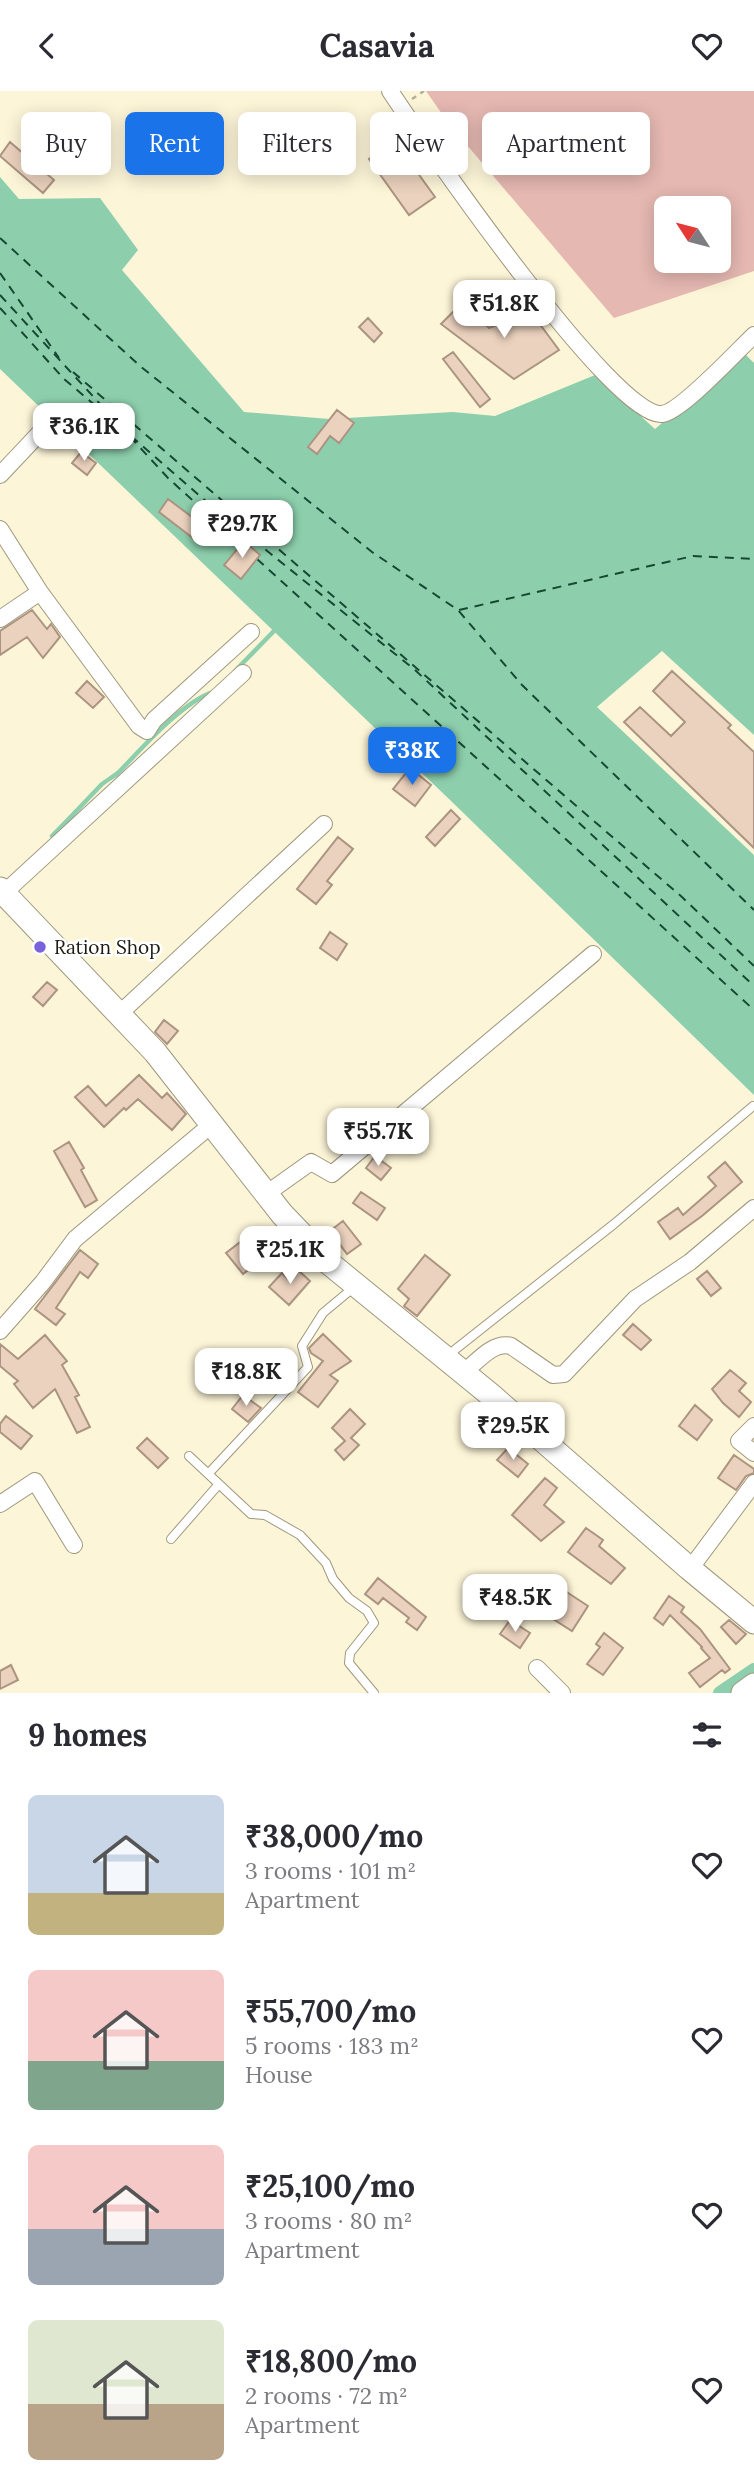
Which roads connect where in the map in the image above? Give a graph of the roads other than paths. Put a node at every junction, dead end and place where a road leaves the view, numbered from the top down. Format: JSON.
{"nodes":[{"id":1,"x":390,"y":91,"type":"edge"},
{"id":2,"x":754,"y":335,"type":"edge"},
{"id":3,"x":49,"y":423,"type":"dead end"},
{"id":4,"x":0,"y":475,"type":"edge"},
{"id":5,"x":0,"y":529,"type":"edge"},
{"id":6,"x":40,"y":592,"type":"junction"},
{"id":7,"x":0,"y":619,"type":"edge"},
{"id":8,"x":251,"y":632,"type":"dead end"},
{"id":9,"x":243,"y":673,"type":"dead end"},
{"id":10,"x":324,"y":824,"type":"dead end"},
{"id":11,"x":2,"y":891,"type":"edge"},
{"id":12,"x":593,"y":954,"type":"dead end"},
{"id":13,"x":119,"y":1014,"type":"junction"},
{"id":14,"x":753,"y":1106,"type":"edge"},
{"id":15,"x":211,"y":1125,"type":"junction"},
{"id":16,"x":266,"y":1194,"type":"junction"},
{"id":17,"x":754,"y":1208,"type":"edge"},
{"id":18,"x":355,"y":1285,"type":"junction"},
{"id":19,"x":0,"y":1331,"type":"edge"},
{"id":20,"x":444,"y":1357,"type":"junction"},
{"id":21,"x":463,"y":1373,"type":"junction"},
{"id":22,"x":754,"y":1426,"type":"edge"},
{"id":23,"x":754,"y":1453,"type":"edge"},
{"id":24,"x":189,"y":1456,"type":"dead end"},
{"id":25,"x":209,"y":1473,"type":"junction"},
{"id":26,"x":754,"y":1483,"type":"edge"},
{"id":27,"x":219,"y":1484,"type":"junction"},
{"id":28,"x":0,"y":1504,"type":"edge"},
{"id":29,"x":171,"y":1539,"type":"dead end"},
{"id":30,"x":74,"y":1545,"type":"dead end"},
{"id":31,"x":690,"y":1569,"type":"junction"},
{"id":32,"x":754,"y":1622,"type":"edge"},
{"id":33,"x":537,"y":1668,"type":"dead end"},
{"id":34,"x":754,"y":1685,"type":"edge"},
{"id":35,"x":374,"y":1693,"type":"edge"},
{"id":36,"x":562,"y":1693,"type":"edge"},
{"id":37,"x":743,"y":1693,"type":"edge"}],
"edges":[{"from":1,"to":2,"type":"street"},
{"from":3,"to":4,"type":"street"},
{"from":5,"to":6,"type":"street"},
{"from":6,"to":7,"type":"street"},
{"from":6,"to":8,"type":"street"},
{"from":9,"to":11,"type":"street"},
{"from":10,"to":13,"type":"street"},
{"from":11,"to":13,"type":"main road"},
{"from":12,"to":16,"type":"street"},
{"from":13,"to":15,"type":"main road"},
{"from":14,"to":20,"type":"lane"},
{"from":15,"to":16,"type":"main road"},
{"from":15,"to":19,"type":"street"},
{"from":16,"to":18,"type":"main road"},
{"from":17,"to":21,"type":"street"},
{"from":18,"to":20,"type":"main road"},
{"from":18,"to":25,"type":"lane"},
{"from":20,"to":21,"type":"main road"},
{"from":21,"to":31,"type":"main road"},
{"from":22,"to":23,"type":"street"},
{"from":24,"to":25,"type":"lane"},
{"from":25,"to":27,"type":"lane"},
{"from":26,"to":31,"type":"street"},
{"from":27,"to":29,"type":"lane"},
{"from":27,"to":35,"type":"lane"},
{"from":28,"to":30,"type":"street"},
{"from":31,"to":32,"type":"main road"},
{"from":33,"to":36,"type":"street"},
{"from":34,"to":37,"type":"main road"}]}
